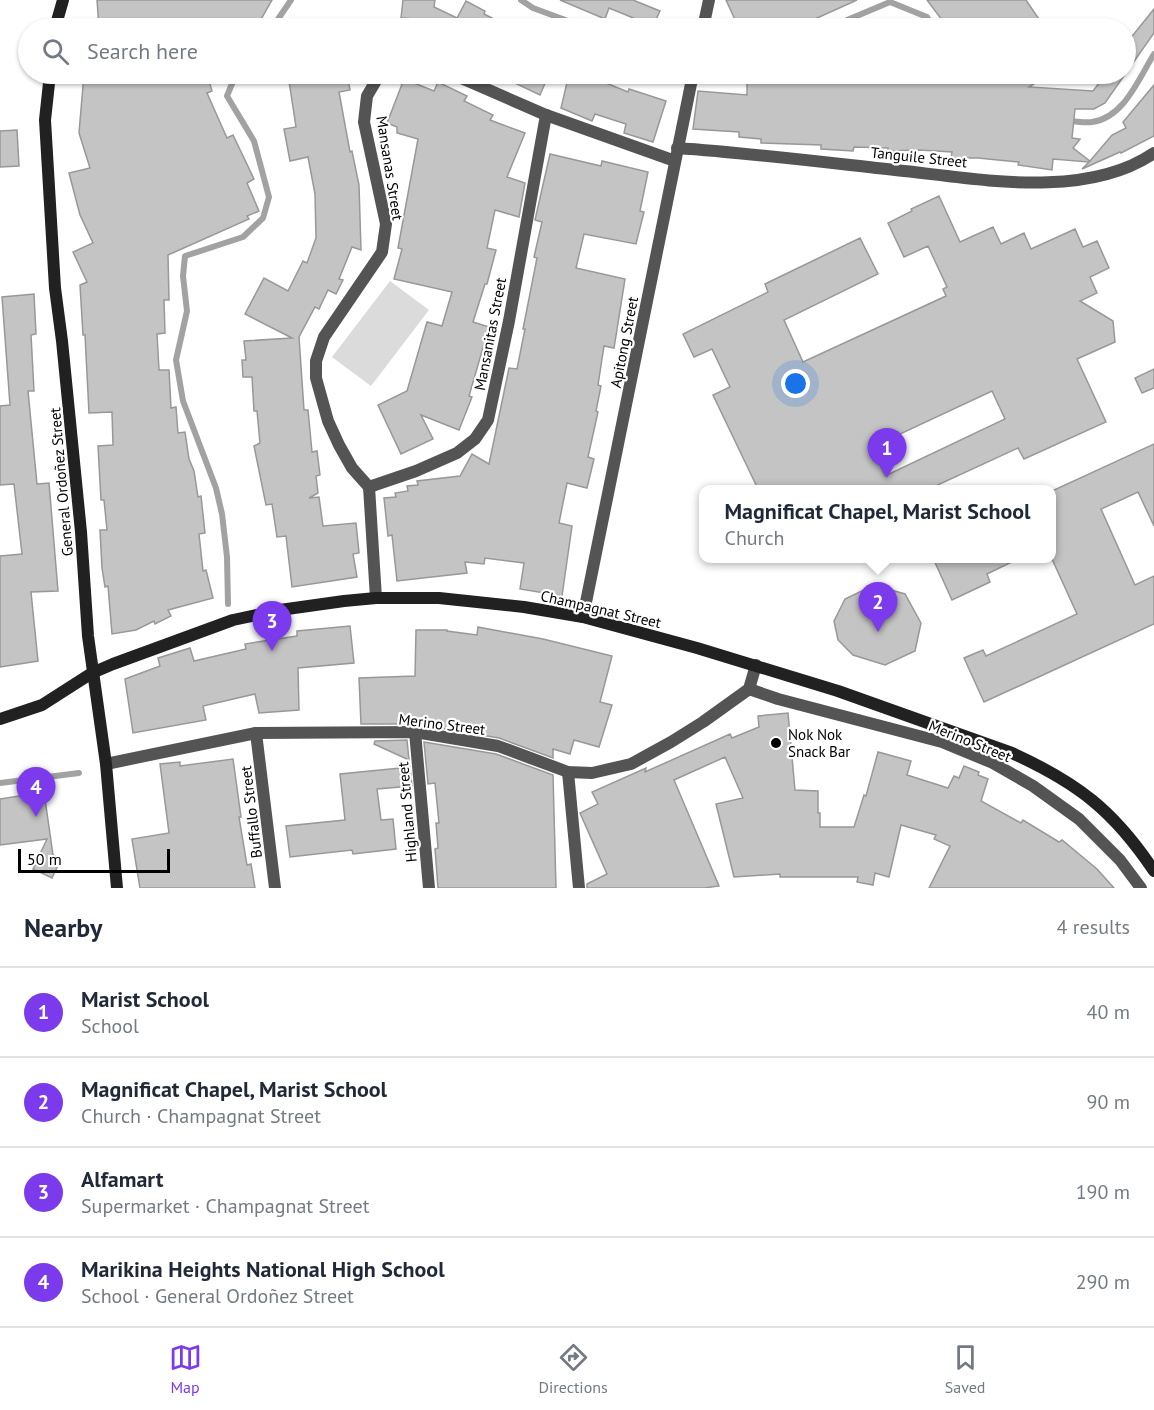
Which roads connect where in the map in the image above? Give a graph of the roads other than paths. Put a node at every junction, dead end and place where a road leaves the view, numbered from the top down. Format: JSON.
{"nodes":[{"id":1,"x":63,"y":0,"type":"edge"},
{"id":2,"x":709,"y":0,"type":"edge"},
{"id":3,"x":58,"y":18,"type":"edge"},
{"id":4,"x":705,"y":18,"type":"edge"},
{"id":5,"x":49,"y":84,"type":"edge"},
{"id":6,"x":374,"y":84,"type":"edge"},
{"id":7,"x":475,"y":84,"type":"edge"},
{"id":8,"x":690,"y":84,"type":"edge"},
{"id":9,"x":546,"y":115,"type":"junction"},
{"id":10,"x":676,"y":148,"type":"junction"},
{"id":11,"x":1154,"y":153,"type":"edge"},
{"id":12,"x":675,"y":161,"type":"junction"},
{"id":13,"x":369,"y":487,"type":"junction"},
{"id":14,"x":376,"y":597,"type":"junction"},
{"id":15,"x":583,"y":617,"type":"junction"},
{"id":16,"x":756,"y":665,"type":"junction"},
{"id":17,"x":92,"y":673,"type":"junction"},
{"id":18,"x":749,"y":689,"type":"junction"},
{"id":19,"x":0,"y":719,"type":"edge"},
{"id":20,"x":415,"y":732,"type":"junction"},
{"id":21,"x":256,"y":733,"type":"junction"},
{"id":22,"x":106,"y":764,"type":"junction"},
{"id":23,"x":568,"y":772,"type":"junction"},
{"id":24,"x":1154,"y":871,"type":"edge"},
{"id":25,"x":117,"y":888,"type":"edge"},
{"id":26,"x":275,"y":888,"type":"edge"},
{"id":27,"x":429,"y":888,"type":"edge"},
{"id":28,"x":579,"y":888,"type":"edge"},
{"id":29,"x":1141,"y":888,"type":"edge"}],
"edges":[{"from":1,"to":3,"type":"street"},
{"from":2,"to":4,"type":"street"},
{"from":5,"to":17,"type":"street","name":"General Ordoñez Street"},
{"from":6,"to":13,"type":"street","name":"Mansanas Street"},
{"from":7,"to":9,"type":"street"},
{"from":8,"to":10,"type":"street","name":"Apitong Street"},
{"from":9,"to":12,"type":"street"},
{"from":9,"to":13,"type":"street","name":"Mansanitas Street"},
{"from":10,"to":11,"type":"street","name":"Tanguile Street"},
{"from":10,"to":12,"type":"street","name":"Apitong Street"},
{"from":12,"to":15,"type":"street","name":"Apitong Street"},
{"from":13,"to":14,"type":"street"},
{"from":14,"to":15,"type":"street","name":"Champagnat Street"},
{"from":14,"to":17,"type":"street","name":"Champagnat Street"},
{"from":15,"to":16,"type":"street","name":"Champagnat Street"},
{"from":16,"to":18,"type":"street"},
{"from":16,"to":24,"type":"street","name":"Champagnat Street"},
{"from":17,"to":19,"type":"street","name":"Champagnat Street"},
{"from":17,"to":22,"type":"street","name":"General Ordoñez Street"},
{"from":18,"to":23,"type":"street","name":"Merino Street"},
{"from":18,"to":29,"type":"street","name":"Merino Street"},
{"from":20,"to":21,"type":"street","name":"Merino Street"},
{"from":20,"to":23,"type":"street","name":"Merino Street"},
{"from":20,"to":27,"type":"street","name":"Highland Street"},
{"from":21,"to":22,"type":"street","name":"Merino Street"},
{"from":21,"to":26,"type":"street","name":"Buffallo Street"},
{"from":22,"to":25,"type":"street","name":"General Ordoñez Street"},
{"from":23,"to":28,"type":"street"}]}
